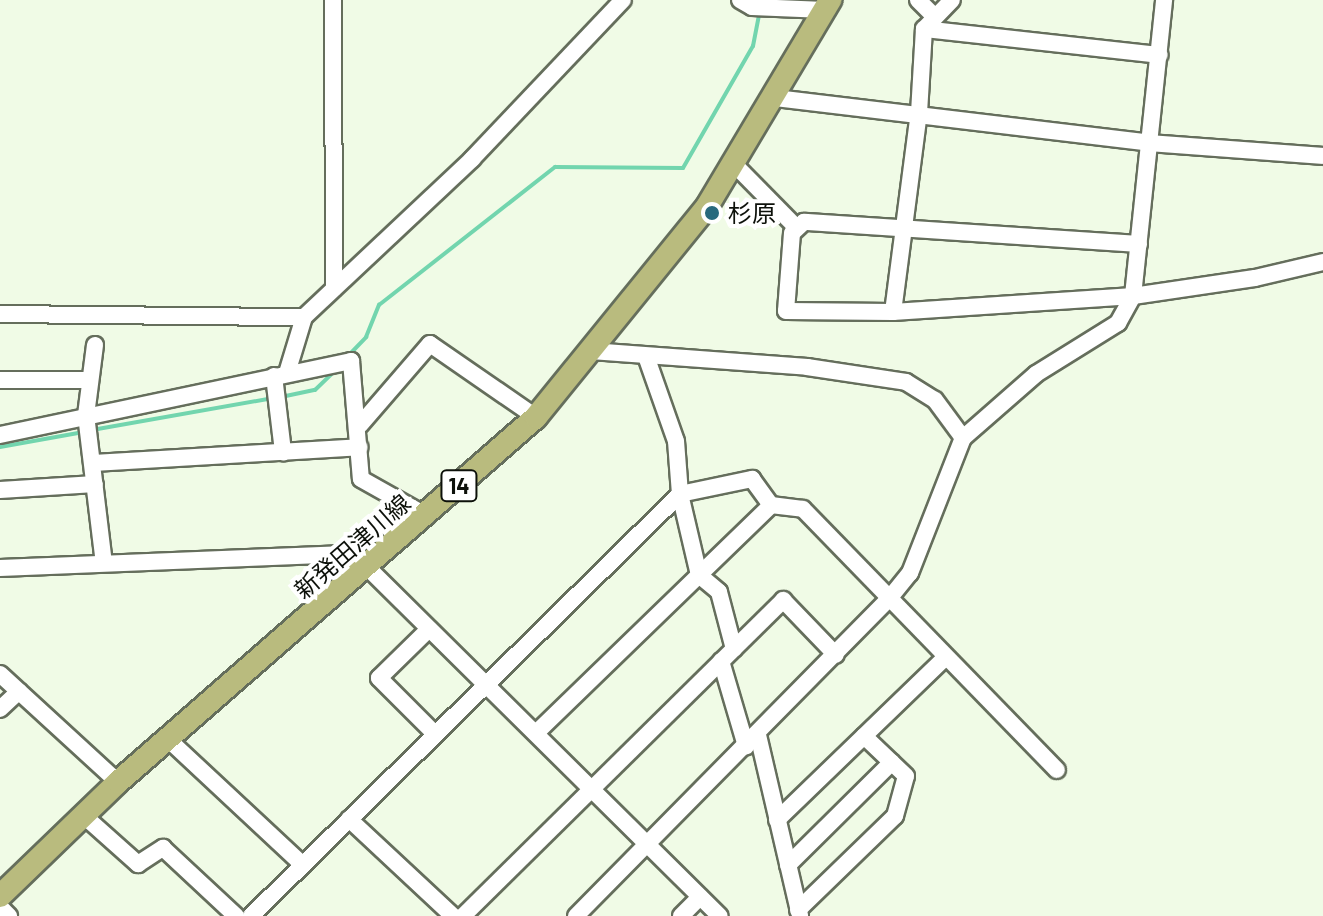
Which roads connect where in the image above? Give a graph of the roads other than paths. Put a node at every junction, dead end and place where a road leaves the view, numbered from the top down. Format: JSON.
{"nodes":[{"id":1,"x":333,"y":0,"type":"edge"},
{"id":2,"x":623,"y":0,"type":"edge"},
{"id":3,"x":740,"y":0,"type":"edge"},
{"id":4,"x":918,"y":0,"type":"edge"},
{"id":5,"x":952,"y":0,"type":"edge"},
{"id":6,"x":1164,"y":0,"type":"edge"},
{"id":7,"x":828,"y":5,"type":"edge"},
{"id":8,"x":929,"y":23,"type":"junction"},
{"id":9,"x":1160,"y":55,"type":"junction"},
{"id":10,"x":775,"y":98,"type":"junction"},
{"id":11,"x":919,"y":113,"type":"junction"},
{"id":12,"x":1150,"y":143,"type":"junction"},
{"id":13,"x":1323,"y":156,"type":"edge"},
{"id":14,"x":733,"y":163,"type":"junction"},
{"id":15,"x":795,"y":226,"type":"junction"},
{"id":16,"x":902,"y":231,"type":"junction"},
{"id":17,"x":1139,"y":244,"type":"junction"},
{"id":18,"x":1323,"y":262,"type":"edge"},
{"id":19,"x":334,"y":288,"type":"junction"},
{"id":20,"x":1133,"y":296,"type":"junction"},
{"id":21,"x":893,"y":312,"type":"junction"},
{"id":22,"x":0,"y":314,"type":"edge"},
{"id":23,"x":304,"y":317,"type":"junction"},
{"id":24,"x":95,"y":345,"type":"dead end"},
{"id":25,"x":591,"y":351,"type":"junction"},
{"id":26,"x":646,"y":356,"type":"junction"},
{"id":27,"x":280,"y":375,"type":"junction"},
{"id":28,"x":0,"y":380,"type":"edge"},
{"id":29,"x":90,"y":380,"type":"junction"},
{"id":30,"x":86,"y":415,"type":"junction"},
{"id":31,"x":536,"y":417,"type":"junction"},
{"id":32,"x":360,"y":425,"type":"junction"},
{"id":33,"x":0,"y":435,"type":"edge"},
{"id":34,"x":963,"y":438,"type":"junction"},
{"id":35,"x":360,"y":447,"type":"junction"},
{"id":36,"x":283,"y":452,"type":"junction"},
{"id":37,"x":93,"y":463,"type":"junction"},
{"id":38,"x":95,"y":484,"type":"junction"},
{"id":39,"x":0,"y":490,"type":"edge"},
{"id":40,"x":680,"y":494,"type":"junction"},
{"id":41,"x":771,"y":505,"type":"junction"},
{"id":42,"x":427,"y":516,"type":"junction"},
{"id":43,"x":104,"y":563,"type":"junction"},
{"id":44,"x":367,"y":567,"type":"junction"},
{"id":45,"x":0,"y":568,"type":"edge"},
{"id":46,"x":699,"y":575,"type":"junction"},
{"id":47,"x":888,"y":600,"type":"junction"},
{"id":48,"x":429,"y":629,"type":"junction"},
{"id":49,"x":734,"y":649,"type":"junction"},
{"id":50,"x":836,"y":655,"type":"junction"},
{"id":51,"x":946,"y":657,"type":"junction"},
{"id":52,"x":721,"y":661,"type":"junction"},
{"id":53,"x":0,"y":674,"type":"edge"},
{"id":54,"x":483,"y":682,"type":"junction"},
{"id":55,"x":19,"y":691,"type":"junction"},
{"id":56,"x":0,"y":709,"type":"edge"},
{"id":57,"x":434,"y":733,"type":"junction"},
{"id":58,"x":536,"y":733,"type":"junction"},
{"id":59,"x":864,"y":736,"type":"junction"},
{"id":60,"x":752,"y":740,"type":"junction"},
{"id":61,"x":170,"y":741,"type":"junction"},
{"id":62,"x":892,"y":762,"type":"junction"},
{"id":63,"x":1057,"y":770,"type":"dead end"},
{"id":64,"x":118,"y":782,"type":"junction"},
{"id":65,"x":593,"y":789,"type":"junction"},
{"id":66,"x":83,"y":815,"type":"junction"},
{"id":67,"x":349,"y":819,"type":"junction"},
{"id":68,"x":777,"y":820,"type":"junction"},
{"id":69,"x":649,"y":844,"type":"junction"},
{"id":70,"x":303,"y":865,"type":"junction"},
{"id":71,"x":788,"y":865,"type":"junction"},
{"id":72,"x":0,"y":896,"type":"edge"},
{"id":73,"x":700,"y":897,"type":"junction"},
{"id":74,"x":0,"y":907,"type":"edge"},
{"id":75,"x":799,"y":913,"type":"edge"},
{"id":76,"x":9,"y":916,"type":"edge"},
{"id":77,"x":236,"y":916,"type":"edge"},
{"id":78,"x":251,"y":916,"type":"edge"},
{"id":79,"x":453,"y":916,"type":"edge"},
{"id":80,"x":463,"y":916,"type":"edge"},
{"id":81,"x":576,"y":916,"type":"edge"},
{"id":82,"x":681,"y":916,"type":"edge"},
{"id":83,"x":720,"y":916,"type":"edge"}],
"edges":[{"from":1,"to":19,"type":"street"},
{"from":2,"to":19,"type":"street"},
{"from":3,"to":7,"type":"street"},
{"from":4,"to":8,"type":"street"},
{"from":5,"to":8,"type":"street"},
{"from":6,"to":9,"type":"street"},
{"from":7,"to":10,"type":"main road","name":"新発田津川線","number":"14"},
{"from":8,"to":9,"type":"street"},
{"from":8,"to":11,"type":"street"},
{"from":9,"to":12,"type":"street"},
{"from":10,"to":11,"type":"street"},
{"from":10,"to":14,"type":"main road","name":"新発田津川線","number":"14"},
{"from":11,"to":12,"type":"street"},
{"from":11,"to":16,"type":"street"},
{"from":12,"to":13,"type":"street"},
{"from":12,"to":17,"type":"street"},
{"from":14,"to":15,"type":"street"},
{"from":14,"to":25,"type":"main road","name":"新発田津川線","number":"14"},
{"from":15,"to":16,"type":"street"},
{"from":15,"to":21,"type":"street"},
{"from":16,"to":17,"type":"street"},
{"from":16,"to":21,"type":"street"},
{"from":17,"to":20,"type":"street"},
{"from":18,"to":20,"type":"street"},
{"from":19,"to":23,"type":"street"},
{"from":20,"to":21,"type":"street"},
{"from":20,"to":34,"type":"street"},
{"from":22,"to":23,"type":"street"},
{"from":23,"to":27,"type":"street"},
{"from":24,"to":29,"type":"street"},
{"from":25,"to":26,"type":"street"},
{"from":25,"to":31,"type":"main road","name":"新発田津川線","number":"14"},
{"from":26,"to":34,"type":"street"},
{"from":26,"to":40,"type":"street"},
{"from":27,"to":30,"type":"street"},
{"from":27,"to":32,"type":"street"},
{"from":27,"to":36,"type":"street"},
{"from":28,"to":29,"type":"street"},
{"from":29,"to":30,"type":"street"},
{"from":30,"to":33,"type":"street"},
{"from":30,"to":37,"type":"street"},
{"from":31,"to":32,"type":"street"},
{"from":31,"to":42,"type":"main road","name":"新発田津川線","number":"14"},
{"from":32,"to":35,"type":"street"},
{"from":34,"to":47,"type":"street"},
{"from":35,"to":36,"type":"street"},
{"from":35,"to":42,"type":"street"},
{"from":36,"to":37,"type":"street"},
{"from":37,"to":38,"type":"street"},
{"from":38,"to":39,"type":"street"},
{"from":38,"to":43,"type":"street"},
{"from":40,"to":41,"type":"street"},
{"from":40,"to":46,"type":"street"},
{"from":40,"to":54,"type":"street"},
{"from":41,"to":46,"type":"street"},
{"from":41,"to":47,"type":"street"},
{"from":42,"to":44,"type":"main road","name":"新発田津川線","number":"14"},
{"from":43,"to":44,"type":"street"},
{"from":43,"to":45,"type":"street"},
{"from":44,"to":48,"type":"street"},
{"from":44,"to":61,"type":"main road","name":"新発田津川線","number":"14"},
{"from":46,"to":49,"type":"street"},
{"from":46,"to":58,"type":"street"},
{"from":47,"to":50,"type":"street"},
{"from":47,"to":51,"type":"street"},
{"from":48,"to":54,"type":"street"},
{"from":48,"to":57,"type":"street"},
{"from":49,"to":50,"type":"street"},
{"from":49,"to":52,"type":"street"},
{"from":50,"to":60,"type":"street"},
{"from":51,"to":59,"type":"street"},
{"from":51,"to":63,"type":"street"},
{"from":52,"to":60,"type":"street"},
{"from":52,"to":65,"type":"street"},
{"from":53,"to":55,"type":"street"},
{"from":54,"to":57,"type":"street"},
{"from":54,"to":58,"type":"street"},
{"from":55,"to":56,"type":"street"},
{"from":55,"to":64,"type":"street"},
{"from":57,"to":67,"type":"street"},
{"from":58,"to":65,"type":"street"},
{"from":59,"to":62,"type":"street"},
{"from":59,"to":68,"type":"street"},
{"from":60,"to":68,"type":"street"},
{"from":60,"to":69,"type":"street"},
{"from":61,"to":64,"type":"main road","name":"新発田津川線","number":"14"},
{"from":61,"to":70,"type":"street"},
{"from":62,"to":71,"type":"street"},
{"from":62,"to":75,"type":"street"},
{"from":64,"to":66,"type":"main road","name":"新発田津川線","number":"14"},
{"from":65,"to":69,"type":"street"},
{"from":65,"to":80,"type":"street"},
{"from":66,"to":72,"type":"main road","name":"新発田津川線","number":"14"},
{"from":66,"to":77,"type":"street"},
{"from":67,"to":70,"type":"street"},
{"from":67,"to":79,"type":"street"},
{"from":68,"to":71,"type":"street"},
{"from":69,"to":73,"type":"street"},
{"from":69,"to":81,"type":"street"},
{"from":70,"to":78,"type":"street"},
{"from":71,"to":75,"type":"street"},
{"from":73,"to":82,"type":"street"},
{"from":73,"to":83,"type":"street"},
{"from":74,"to":76,"type":"street"}]}
